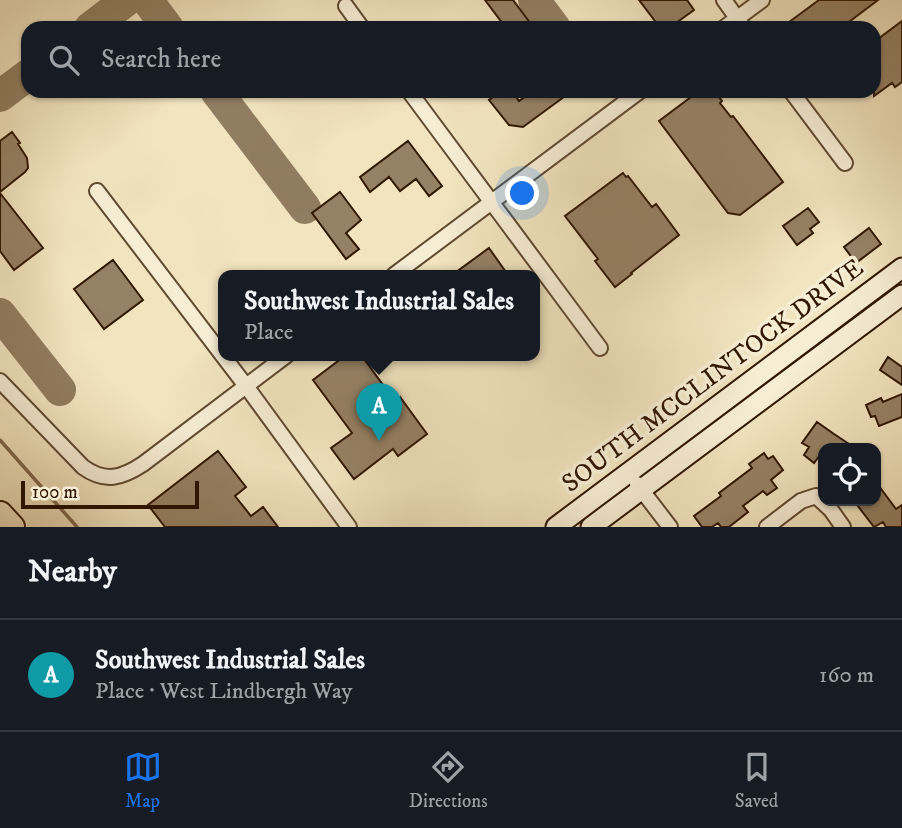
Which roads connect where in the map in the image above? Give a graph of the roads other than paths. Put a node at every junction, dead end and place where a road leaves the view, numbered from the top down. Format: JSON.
{"nodes":[{"id":1,"x":724,"y":0,"type":"edge"},
{"id":2,"x":762,"y":0,"type":"edge"},
{"id":3,"x":346,"y":6,"type":"dead end"},
{"id":4,"x":357,"y":21,"type":"edge"},
{"id":5,"x":740,"y":21,"type":"edge"},
{"id":6,"x":743,"y":21,"type":"edge"},
{"id":7,"x":414,"y":98,"type":"edge"},
{"id":8,"x":631,"y":98,"type":"edge"},
{"id":9,"x":797,"y":98,"type":"edge"},
{"id":10,"x":845,"y":163,"type":"dead end"},
{"id":11,"x":97,"y":191,"type":"dead end"},
{"id":12,"x":492,"y":202,"type":"junction"},
{"id":13,"x":902,"y":268,"type":"edge"},
{"id":14,"x":401,"y":270,"type":"edge"},
{"id":15,"x":902,"y":295,"type":"edge"},
{"id":16,"x":600,"y":348,"type":"dead end"},
{"id":17,"x":218,"y":349,"type":"edge"},
{"id":18,"x":227,"y":361,"type":"edge"},
{"id":19,"x":279,"y":361,"type":"edge"},
{"id":20,"x":0,"y":381,"type":"edge"},
{"id":21,"x":246,"y":386,"type":"junction"},
{"id":22,"x":628,"y":473,"type":"junction"},
{"id":23,"x":641,"y":489,"type":"junction"},
{"id":24,"x":0,"y":514,"type":"edge"},
{"id":25,"x":12,"y":527,"type":"edge"},
{"id":26,"x":349,"y":527,"type":"edge"},
{"id":27,"x":556,"y":527,"type":"edge"},
{"id":28,"x":591,"y":527,"type":"edge"},
{"id":29,"x":670,"y":527,"type":"edge"},
{"id":30,"x":767,"y":527,"type":"edge"},
{"id":31,"x":843,"y":527,"type":"edge"}],
"edges":[{"from":1,"to":5,"type":"street"},
{"from":2,"to":6,"type":"street"},
{"from":3,"to":4,"type":"street"},
{"from":7,"to":12,"type":"street"},
{"from":8,"to":12,"type":"street"},
{"from":9,"to":10,"type":"street"},
{"from":11,"to":17,"type":"street"},
{"from":12,"to":14,"type":"street"},
{"from":12,"to":16,"type":"street"},
{"from":13,"to":22,"type":"main road","name":"SOUTH MCCLINTOCK DRIVE"},
{"from":15,"to":23,"type":"main road","name":"SOUTH MCCLINTOCK DRIVE"},
{"from":18,"to":21,"type":"street"},
{"from":19,"to":21,"type":"street"},
{"from":20,"to":21,"type":"street"},
{"from":21,"to":26,"type":"street"},
{"from":22,"to":23,"type":"street"},
{"from":22,"to":27,"type":"main road","name":"SOUTH MCCLINTOCK DRIVE"},
{"from":23,"to":28,"type":"main road","name":"SOUTH MCCLINTOCK DRIVE"},
{"from":23,"to":29,"type":"street"},
{"from":24,"to":25,"type":"highway"},
{"from":30,"to":31,"type":"street"}]}
